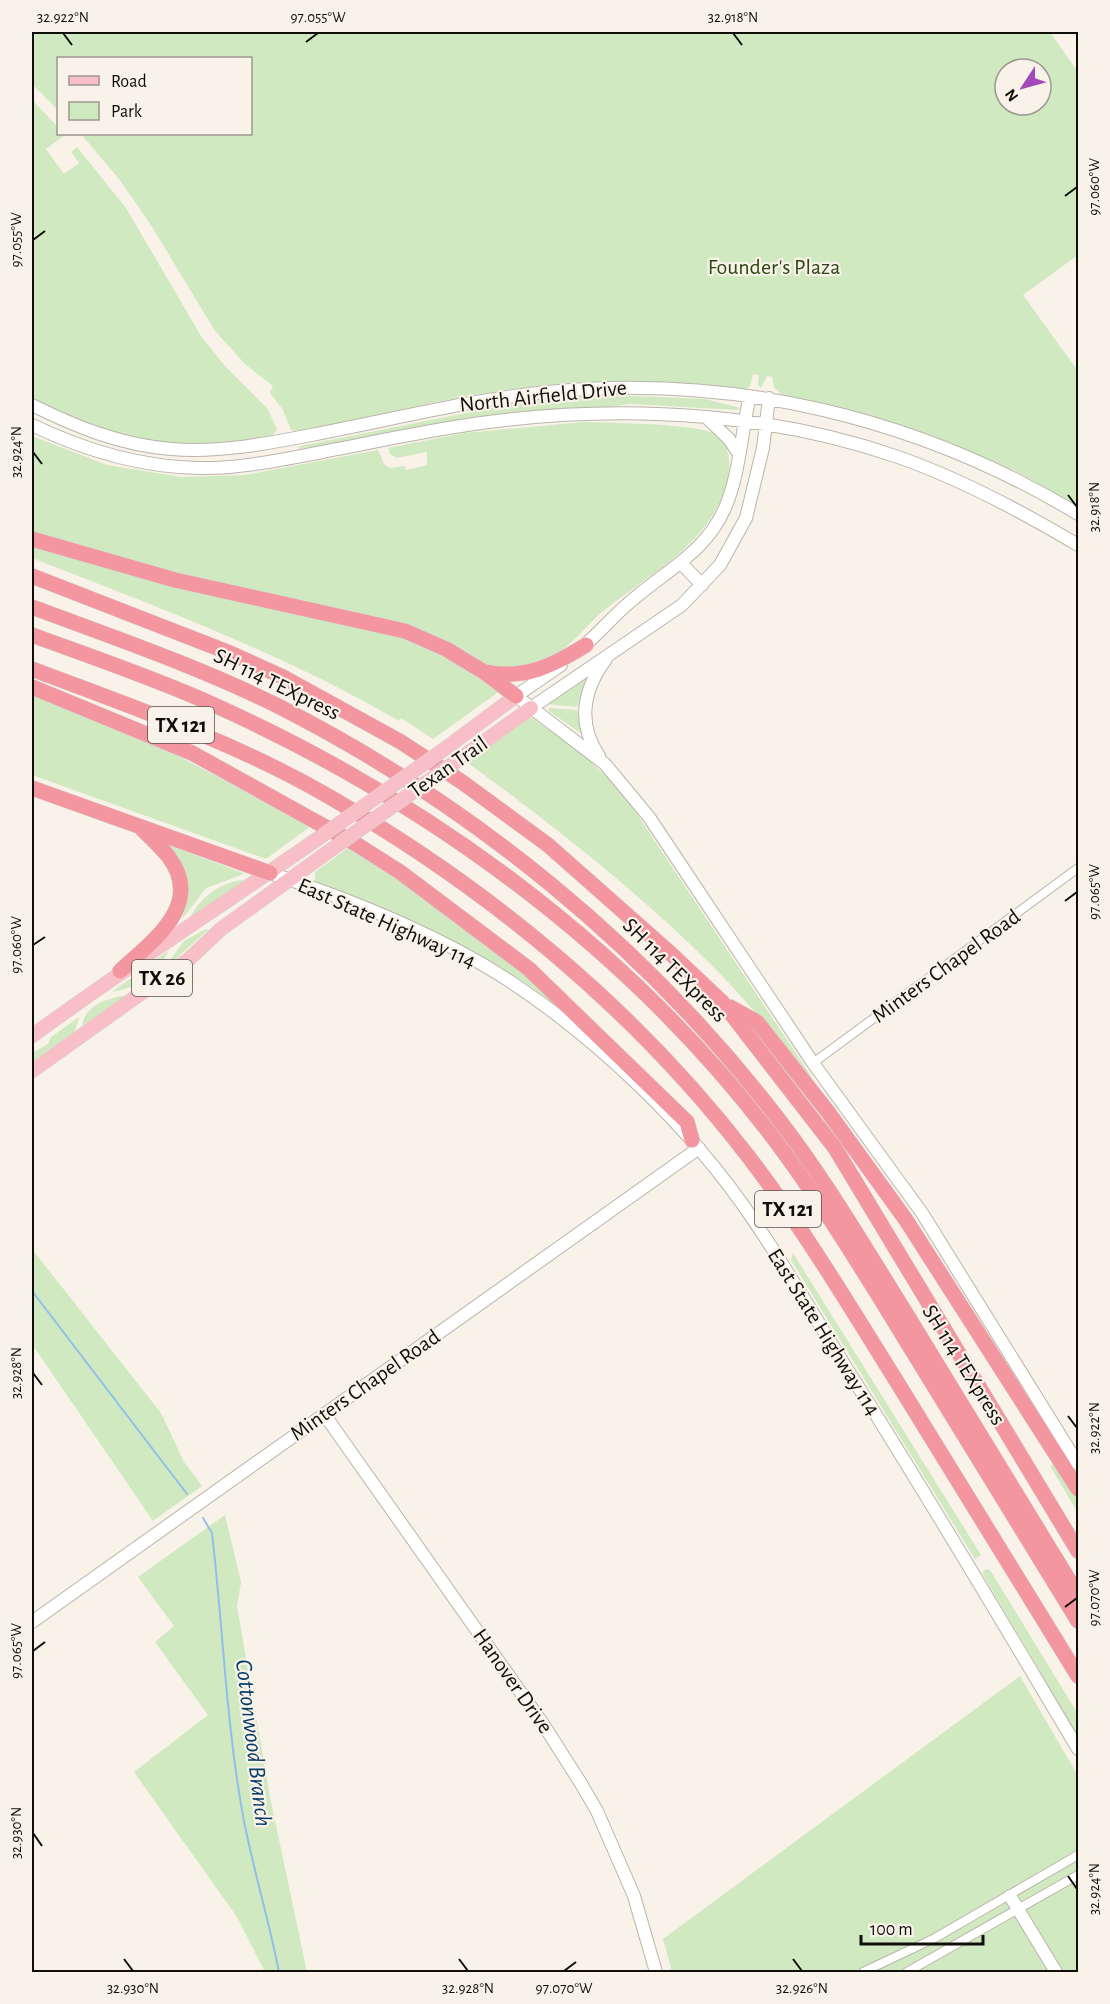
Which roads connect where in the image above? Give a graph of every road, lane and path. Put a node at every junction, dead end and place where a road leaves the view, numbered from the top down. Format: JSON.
{"nodes":[{"id":1,"x":750,"y":396,"type":"junction"},
{"id":2,"x":770,"y":398,"type":"junction"},
{"id":3,"x":32,"y":405,"type":"edge"},
{"id":4,"x":705,"y":416,"type":"junction"},
{"id":5,"x":744,"y":422,"type":"junction"},
{"id":6,"x":32,"y":424,"type":"edge"},
{"id":7,"x":767,"y":425,"type":"junction"},
{"id":8,"x":739,"y":454,"type":"junction"},
{"id":9,"x":1078,"y":514,"type":"edge"},
{"id":10,"x":32,"y":539,"type":"edge"},
{"id":11,"x":1078,"y":545,"type":"edge"},
{"id":12,"x":681,"y":563,"type":"junction"},
{"id":13,"x":32,"y":576,"type":"edge"},
{"id":14,"x":702,"y":585,"type":"junction"},
{"id":15,"x":32,"y":607,"type":"edge"},
{"id":16,"x":32,"y":635,"type":"edge"},
{"id":17,"x":586,"y":645,"type":"junction"},
{"id":18,"x":610,"y":653,"type":"junction"},
{"id":19,"x":32,"y":669,"type":"edge"},
{"id":20,"x":484,"y":672,"type":"junction"},
{"id":21,"x":32,"y":687,"type":"edge"},
{"id":22,"x":516,"y":696,"type":"junction"},
{"id":23,"x":531,"y":708,"type":"junction"},
{"id":24,"x":605,"y":764,"type":"junction"},
{"id":25,"x":32,"y":788,"type":"edge"},
{"id":26,"x":138,"y":825,"type":"junction"},
{"id":27,"x":1078,"y":868,"type":"edge"},
{"id":28,"x":270,"y":873,"type":"junction"},
{"id":29,"x":289,"y":879,"type":"junction"},
{"id":30,"x":120,"y":971,"type":"junction"},
{"id":31,"x":722,"y":1002,"type":"junction"},
{"id":32,"x":32,"y":1036,"type":"edge"},
{"id":33,"x":813,"y":1063,"type":"junction"},
{"id":34,"x":32,"y":1071,"type":"edge"},
{"id":35,"x":695,"y":1144,"type":"junction"},
{"id":36,"x":324,"y":1414,"type":"junction"},
{"id":37,"x":1078,"y":1464,"type":"edge"},
{"id":38,"x":1078,"y":1489,"type":"edge"},
{"id":39,"x":1078,"y":1551,"type":"edge"},
{"id":40,"x":1078,"y":1595,"type":"edge"},
{"id":41,"x":1078,"y":1621,"type":"edge"},
{"id":42,"x":32,"y":1622,"type":"edge"},
{"id":43,"x":1078,"y":1676,"type":"edge"},
{"id":44,"x":1078,"y":1749,"type":"edge"},
{"id":45,"x":1078,"y":1855,"type":"edge"},
{"id":46,"x":1078,"y":1875,"type":"edge"},
{"id":47,"x":1010,"y":1896,"type":"junction"},
{"id":48,"x":1018,"y":1910,"type":"junction"},
{"id":49,"x":656,"y":1972,"type":"edge"},
{"id":50,"x":863,"y":1972,"type":"edge"},
{"id":51,"x":907,"y":1972,"type":"edge"},
{"id":52,"x":1056,"y":1972,"type":"edge"}],
"edges":[{"from":1,"to":2,"type":"main road","name":"North Airfield Drive"},
{"from":1,"to":3,"type":"main road","name":"North Airfield Drive"},
{"from":1,"to":5,"type":"main road","name":"Texan Trail"},
{"from":2,"to":7,"type":"main road","name":"Texan Trail"},
{"from":2,"to":9,"type":"main road","name":"North Airfield Drive"},
{"from":4,"to":5,"type":"main road","name":"North Airfield Drive"},
{"from":4,"to":6,"type":"main road","name":"North Airfield Drive"},
{"from":4,"to":8,"type":"main road"},
{"from":5,"to":7,"type":"main road","name":"North Airfield Drive"},
{"from":5,"to":8,"type":"main road","name":"Texan Trail"},
{"from":7,"to":11,"type":"main road","name":"North Airfield Drive"},
{"from":7,"to":14,"type":"main road","name":"Texan Trail"},
{"from":8,"to":12,"type":"main road","name":"Texan Trail"},
{"from":10,"to":20,"type":"highway"},
{"from":12,"to":14,"type":"main road"},
{"from":12,"to":17,"type":"main road","name":"Texan Trail"},
{"from":13,"to":31,"type":"highway"},
{"from":14,"to":18,"type":"main road","name":"Texan Trail"},
{"from":15,"to":40,"type":"highway","name":"SH 114 TEXpress"},
{"from":16,"to":41,"type":"highway","name":"SH 114 TEXpress"},
{"from":17,"to":20,"type":"highway"},
{"from":17,"to":22,"type":"main road","name":"Texan Trail"},
{"from":18,"to":23,"type":"main road","name":"Texan Trail"},
{"from":18,"to":24,"type":"main road"},
{"from":19,"to":43,"type":"highway","number":"TX 121"},
{"from":20,"to":22,"type":"highway"},
{"from":21,"to":35,"type":"highway"},
{"from":22,"to":23,"type":"main road"},
{"from":22,"to":28,"type":"main road","name":"Texan Trail","number":"TX 26","bridge":true},
{"from":23,"to":24,"type":"main road"},
{"from":23,"to":29,"type":"main road","name":"Texan Trail","bridge":true},
{"from":24,"to":33,"type":"main road"},
{"from":25,"to":26,"type":"highway"},
{"from":26,"to":28,"type":"highway"},
{"from":26,"to":30,"type":"highway"},
{"from":27,"to":33,"type":"street","name":"Minters Chapel Road"},
{"from":28,"to":29,"type":"main road","name":"East State Highway 114"},
{"from":28,"to":30,"type":"main road","name":"Texan Trail","number":"TX 26"},
{"from":29,"to":34,"type":"main road","name":"Texan Trail","number":"TX 26"},
{"from":29,"to":35,"type":"main road","name":"East State Highway 114"},
{"from":30,"to":32,"type":"main road","name":"Texan Trail","number":"TX 26"},
{"from":31,"to":38,"type":"highway"},
{"from":31,"to":39,"type":"highway"},
{"from":33,"to":37,"type":"main road"},
{"from":35,"to":36,"type":"main road","name":"Minters Chapel Road"},
{"from":35,"to":44,"type":"main road","name":"East State Highway 114"},
{"from":36,"to":42,"type":"main road","name":"Minters Chapel Road"},
{"from":36,"to":49,"type":"main road","name":"Hanover Drive"},
{"from":45,"to":47,"type":"street"},
{"from":46,"to":48,"type":"street"},
{"from":47,"to":48,"type":"main road"},
{"from":47,"to":50,"type":"street"},
{"from":48,"to":51,"type":"street"},
{"from":48,"to":52,"type":"main road"}]}
